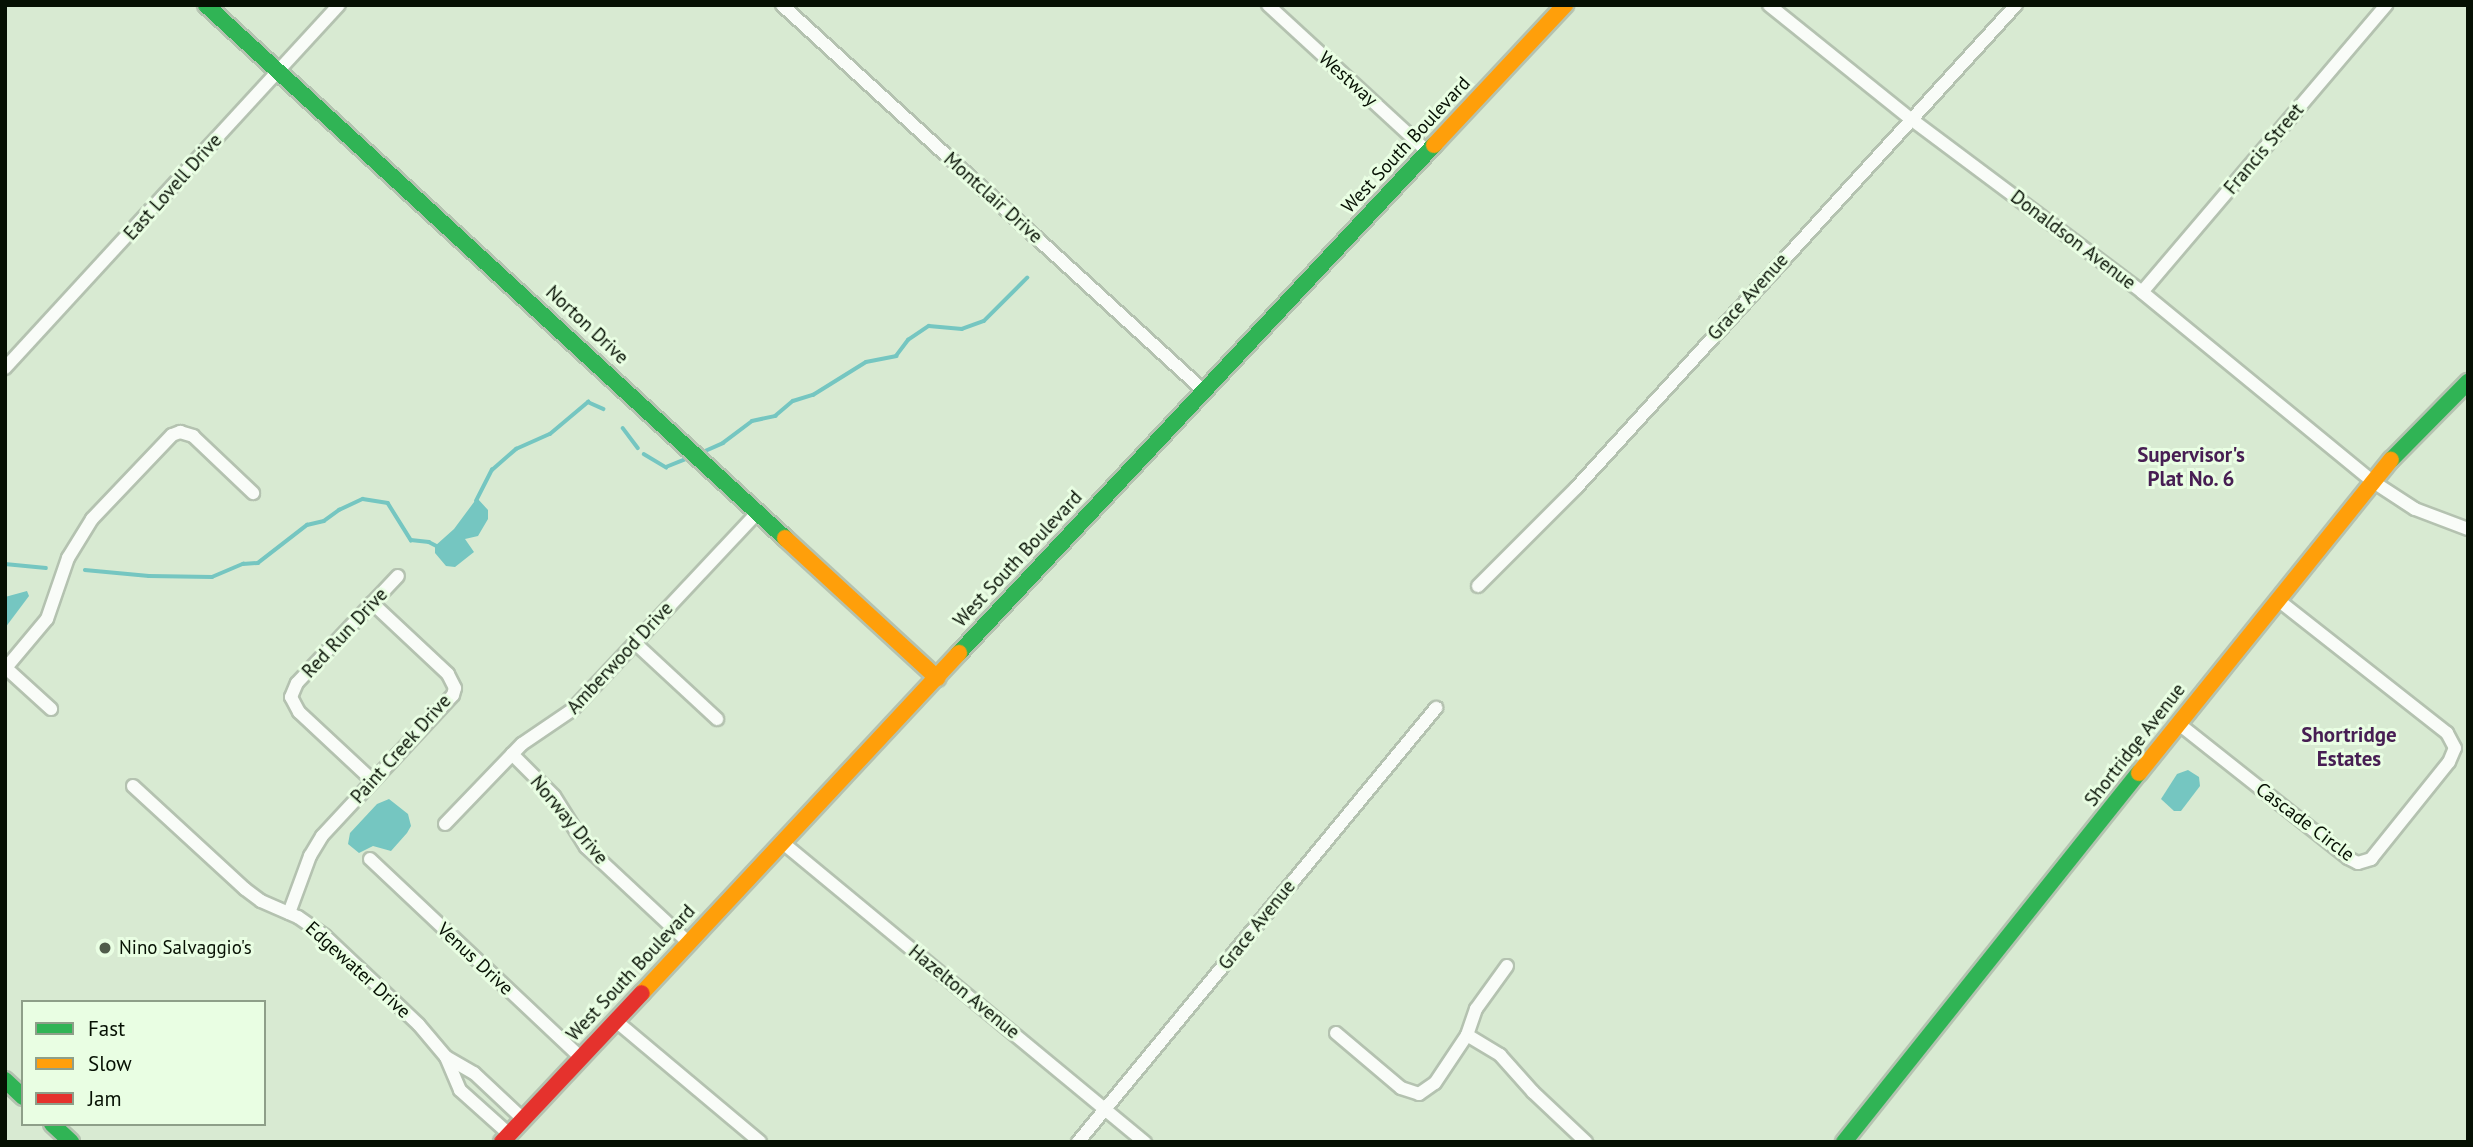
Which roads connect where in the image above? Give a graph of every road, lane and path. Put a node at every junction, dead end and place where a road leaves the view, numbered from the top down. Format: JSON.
{"nodes":[{"id":1,"x":206,"y":5,"type":"edge"},
{"id":2,"x":338,"y":5,"type":"edge"},
{"id":3,"x":782,"y":5,"type":"edge"},
{"id":4,"x":1268,"y":5,"type":"edge"},
{"id":5,"x":1565,"y":5,"type":"edge"},
{"id":6,"x":1769,"y":5,"type":"edge"},
{"id":7,"x":2016,"y":5,"type":"edge"},
{"id":8,"x":2386,"y":5,"type":"edge"},
{"id":9,"x":277,"y":72,"type":"junction"},
{"id":10,"x":1910,"y":119,"type":"junction"},
{"id":11,"x":1428,"y":152,"type":"junction"},
{"id":12,"x":2142,"y":292,"type":"junction"},
{"id":13,"x":5,"y":368,"type":"edge"},
{"id":14,"x":2468,"y":382,"type":"edge"},
{"id":15,"x":1204,"y":391,"type":"junction"},
{"id":16,"x":2372,"y":481,"type":"junction"},
{"id":17,"x":253,"y":492,"type":"dead end"},
{"id":18,"x":758,"y":512,"type":"junction"},
{"id":19,"x":2468,"y":529,"type":"edge"},
{"id":20,"x":398,"y":576,"type":"dead end"},
{"id":21,"x":1478,"y":586,"type":"dead end"},
{"id":22,"x":2278,"y":600,"type":"junction"},
{"id":23,"x":372,"y":603,"type":"junction"},
{"id":24,"x":635,"y":643,"type":"junction"},
{"id":25,"x":6,"y":669,"type":"edge"},
{"id":26,"x":937,"y":678,"type":"junction"},
{"id":27,"x":1436,"y":708,"type":"dead end"},
{"id":28,"x":51,"y":709,"type":"dead end"},
{"id":29,"x":717,"y":719,"type":"dead end"},
{"id":30,"x":2179,"y":724,"type":"junction"},
{"id":31,"x":512,"y":754,"type":"junction"},
{"id":32,"x":373,"y":781,"type":"junction"},
{"id":33,"x":134,"y":786,"type":"dead end"},
{"id":34,"x":445,"y":824,"type":"dead end"},
{"id":35,"x":783,"y":843,"type":"junction"},
{"id":36,"x":370,"y":859,"type":"dead end"},
{"id":37,"x":289,"y":913,"type":"junction"},
{"id":38,"x":688,"y":942,"type":"junction"},
{"id":39,"x":1507,"y":966,"type":"dead end"},
{"id":40,"x":616,"y":1020,"type":"junction"},
{"id":41,"x":1336,"y":1033,"type":"dead end"},
{"id":42,"x":1466,"y":1035,"type":"junction"},
{"id":43,"x":446,"y":1057,"type":"junction"},
{"id":44,"x":581,"y":1058,"type":"junction"},
{"id":45,"x":5,"y":1080,"type":"edge"},
{"id":46,"x":21,"y":1095,"type":"edge"},
{"id":47,"x":1105,"y":1109,"type":"junction"},
{"id":48,"x":523,"y":1119,"type":"junction"},
{"id":49,"x":54,"y":1126,"type":"edge"},
{"id":50,"x":505,"y":1138,"type":"edge"},
{"id":51,"x":71,"y":1142,"type":"edge"},
{"id":52,"x":760,"y":1142,"type":"edge"},
{"id":53,"x":1078,"y":1142,"type":"edge"},
{"id":54,"x":1145,"y":1142,"type":"edge"},
{"id":55,"x":1586,"y":1142,"type":"edge"},
{"id":56,"x":1844,"y":1142,"type":"edge"}],
"edges":[{"from":1,"to":9,"type":"street","name":"Norton Drive"},
{"from":2,"to":9,"type":"street","name":"East Lovell Drive"},
{"from":3,"to":15,"type":"street","name":"Montclair Drive"},
{"from":4,"to":11,"type":"street","name":"Westway"},
{"from":5,"to":11,"type":"street","name":"West South Boulevard"},
{"from":6,"to":10,"type":"street","name":"Donaldson Avenue"},
{"from":7,"to":10,"type":"street","name":"Grace Avenue"},
{"from":8,"to":12,"type":"street","name":"Francis Street"},
{"from":9,"to":13,"type":"street","name":"East Lovell Drive"},
{"from":9,"to":18,"type":"street","name":"Norton Drive"},
{"from":10,"to":12,"type":"street","name":"Donaldson Avenue"},
{"from":10,"to":21,"type":"street","name":"Grace Avenue"},
{"from":11,"to":15,"type":"street","name":"West South Boulevard"},
{"from":12,"to":16,"type":"street","name":"Donaldson Avenue"},
{"from":14,"to":16,"type":"street","name":"Shortridge Avenue"},
{"from":15,"to":26,"type":"street","name":"West South Boulevard"},
{"from":16,"to":19,"type":"street","name":"Donaldson Avenue"},
{"from":16,"to":22,"type":"street","name":"Shortridge Avenue"},
{"from":17,"to":25,"type":"street"},
{"from":18,"to":24,"type":"street","name":"Amberwood Drive"},
{"from":18,"to":26,"type":"street","name":"Norton Drive"},
{"from":20,"to":23,"type":"street","name":"Red Run Drive"},
{"from":22,"to":30,"type":"street","name":"Shortridge Avenue"},
{"from":22,"to":30,"type":"street","name":"Cascade Circle"},
{"from":23,"to":32,"type":"street","name":"Red Run Drive"},
{"from":23,"to":32,"type":"street","name":"Paint Creek Drive"},
{"from":24,"to":29,"type":"street"},
{"from":24,"to":31,"type":"street","name":"Amberwood Drive"},
{"from":25,"to":28,"type":"street"},
{"from":26,"to":35,"type":"street","name":"West South Boulevard"},
{"from":27,"to":47,"type":"street","name":"Grace Avenue"},
{"from":30,"to":56,"type":"street","name":"Shortridge Avenue"},
{"from":31,"to":34,"type":"street","name":"Amberwood Drive"},
{"from":31,"to":38,"type":"street","name":"Norway Drive"},
{"from":32,"to":37,"type":"street","name":"Paint Creek Drive"},
{"from":33,"to":37,"type":"street","name":"Edgewater Drive"},
{"from":35,"to":38,"type":"street","name":"West South Boulevard"},
{"from":35,"to":47,"type":"street","name":"Hazelton Avenue"},
{"from":36,"to":44,"type":"street","name":"Venus Drive"},
{"from":37,"to":43,"type":"street","name":"Edgewater Drive"},
{"from":38,"to":40,"type":"street","name":"West South Boulevard"},
{"from":39,"to":42,"type":"street"},
{"from":40,"to":44,"type":"street","name":"West South Boulevard"},
{"from":40,"to":52,"type":"street"},
{"from":41,"to":42,"type":"street"},
{"from":42,"to":55,"type":"street"},
{"from":43,"to":48,"type":"street","name":"Edgewater Drive"},
{"from":43,"to":50,"type":"street","name":"Edgewater Drive"},
{"from":44,"to":48,"type":"street","name":"West South Boulevard"},
{"from":45,"to":46,"type":"street"},
{"from":47,"to":53,"type":"street","name":"Grace Avenue"},
{"from":47,"to":54,"type":"street","name":"Hazelton Avenue"},
{"from":48,"to":50,"type":"street","name":"West South Boulevard"},
{"from":49,"to":51,"type":"street"}]}
